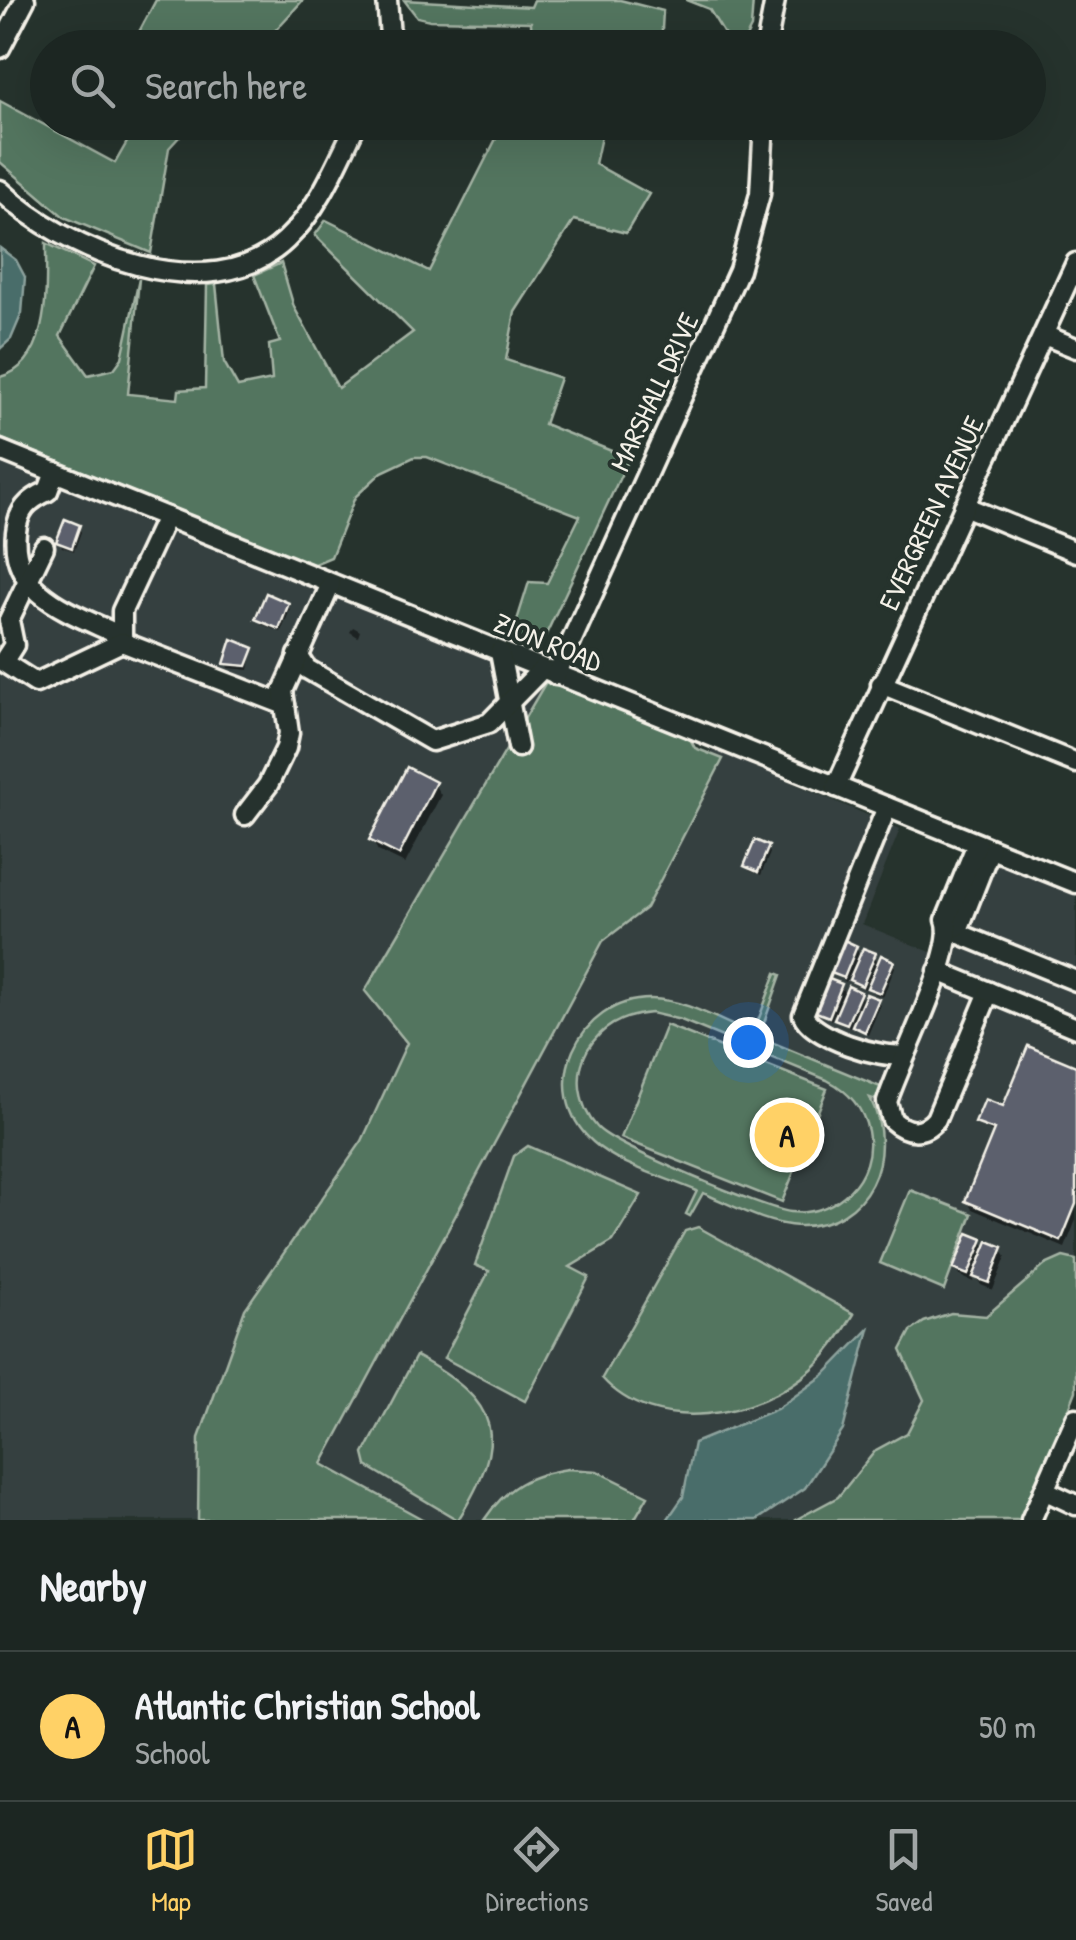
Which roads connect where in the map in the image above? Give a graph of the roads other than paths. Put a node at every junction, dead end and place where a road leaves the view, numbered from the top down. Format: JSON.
{"nodes":[{"id":1,"x":25,"y":0,"type":"edge"},
{"id":2,"x":387,"y":0,"type":"edge"},
{"id":3,"x":775,"y":0,"type":"edge"},
{"id":4,"x":390,"y":30,"type":"edge"},
{"id":5,"x":769,"y":30,"type":"edge"},
{"id":6,"x":0,"y":48,"type":"edge"},
{"id":7,"x":347,"y":140,"type":"edge"},
{"id":8,"x":763,"y":140,"type":"edge"},
{"id":9,"x":0,"y":190,"type":"edge"},
{"id":10,"x":1076,"y":263,"type":"edge"},
{"id":11,"x":1044,"y":335,"type":"junction"},
{"id":12,"x":1076,"y":348,"type":"edge"},
{"id":13,"x":0,"y":450,"type":"edge"},
{"id":14,"x":55,"y":472,"type":"junction"},
{"id":15,"x":964,"y":506,"type":"junction"},
{"id":16,"x":166,"y":517,"type":"junction"},
{"id":17,"x":44,"y":547,"type":"dead end"},
{"id":18,"x":1076,"y":552,"type":"edge"},
{"id":19,"x":28,"y":582,"type":"junction"},
{"id":20,"x":331,"y":584,"type":"junction"},
{"id":21,"x":120,"y":639,"type":"junction"},
{"id":22,"x":500,"y":652,"type":"junction"},
{"id":23,"x":298,"y":655,"type":"junction"},
{"id":24,"x":549,"y":672,"type":"junction"},
{"id":25,"x":882,"y":684,"type":"junction"},
{"id":26,"x":510,"y":703,"type":"junction"},
{"id":27,"x":285,"y":705,"type":"junction"},
{"id":28,"x":518,"y":748,"type":"dead end"},
{"id":29,"x":1076,"y":762,"type":"edge"},
{"id":30,"x":836,"y":787,"type":"junction"},
{"id":31,"x":886,"y":807,"type":"junction"},
{"id":32,"x":244,"y":815,"type":"dead end"},
{"id":33,"x":984,"y":846,"type":"junction"},
{"id":34,"x":1076,"y":883,"type":"edge"},
{"id":35,"x":950,"y":930,"type":"junction"},
{"id":36,"x":938,"y":972,"type":"junction"},
{"id":37,"x":1076,"y":981,"type":"edge"},
{"id":38,"x":989,"y":992,"type":"junction"},
{"id":39,"x":1076,"y":1028,"type":"edge"},
{"id":40,"x":904,"y":1055,"type":"junction"},
{"id":41,"x":1076,"y":1418,"type":"edge"},
{"id":42,"x":1044,"y":1490,"type":"junction"},
{"id":43,"x":1076,"y":1505,"type":"edge"},
{"id":44,"x":1031,"y":1520,"type":"edge"}],
"edges":[{"from":1,"to":6,"type":"street"},
{"from":2,"to":4,"type":"street"},
{"from":3,"to":5,"type":"street"},
{"from":7,"to":9,"type":"street"},
{"from":8,"to":24,"type":"street","name":"MARSHALL DRIVE"},
{"from":10,"to":11,"type":"street","name":"EVERGREEN AVENUE"},
{"from":11,"to":12,"type":"street"},
{"from":11,"to":15,"type":"street","name":"EVERGREEN AVENUE"},
{"from":13,"to":14,"type":"street","name":"ZION ROAD"},
{"from":14,"to":16,"type":"street","name":"ZION ROAD"},
{"from":14,"to":19,"type":"street"},
{"from":15,"to":18,"type":"street"},
{"from":15,"to":25,"type":"street","name":"EVERGREEN AVENUE"},
{"from":16,"to":20,"type":"street","name":"ZION ROAD"},
{"from":16,"to":21,"type":"street"},
{"from":17,"to":19,"type":"street"},
{"from":19,"to":21,"type":"street"},
{"from":19,"to":21,"type":"street"},
{"from":20,"to":22,"type":"street","name":"ZION ROAD"},
{"from":20,"to":23,"type":"street"},
{"from":21,"to":27,"type":"street"},
{"from":22,"to":24,"type":"street","name":"ZION ROAD"},
{"from":22,"to":26,"type":"street"},
{"from":23,"to":26,"type":"street","name":"MARSHALL DRIVE"},
{"from":23,"to":27,"type":"street"},
{"from":24,"to":26,"type":"street","name":"MARSHALL DRIVE"},
{"from":24,"to":30,"type":"street","name":"ZION ROAD"},
{"from":25,"to":29,"type":"street"},
{"from":25,"to":30,"type":"street","name":"EVERGREEN AVENUE"},
{"from":26,"to":28,"type":"street"},
{"from":27,"to":32,"type":"street"},
{"from":30,"to":31,"type":"street","name":"ZION ROAD"},
{"from":31,"to":33,"type":"street","name":"ZION ROAD"},
{"from":31,"to":40,"type":"street"},
{"from":33,"to":34,"type":"street","name":"ZION ROAD"},
{"from":33,"to":35,"type":"street"},
{"from":35,"to":36,"type":"street"},
{"from":35,"to":37,"type":"street"},
{"from":36,"to":38,"type":"street"},
{"from":36,"to":40,"type":"street"},
{"from":38,"to":39,"type":"street"},
{"from":38,"to":40,"type":"street"},
{"from":41,"to":42,"type":"street"},
{"from":42,"to":43,"type":"street"},
{"from":42,"to":44,"type":"street"}]}
